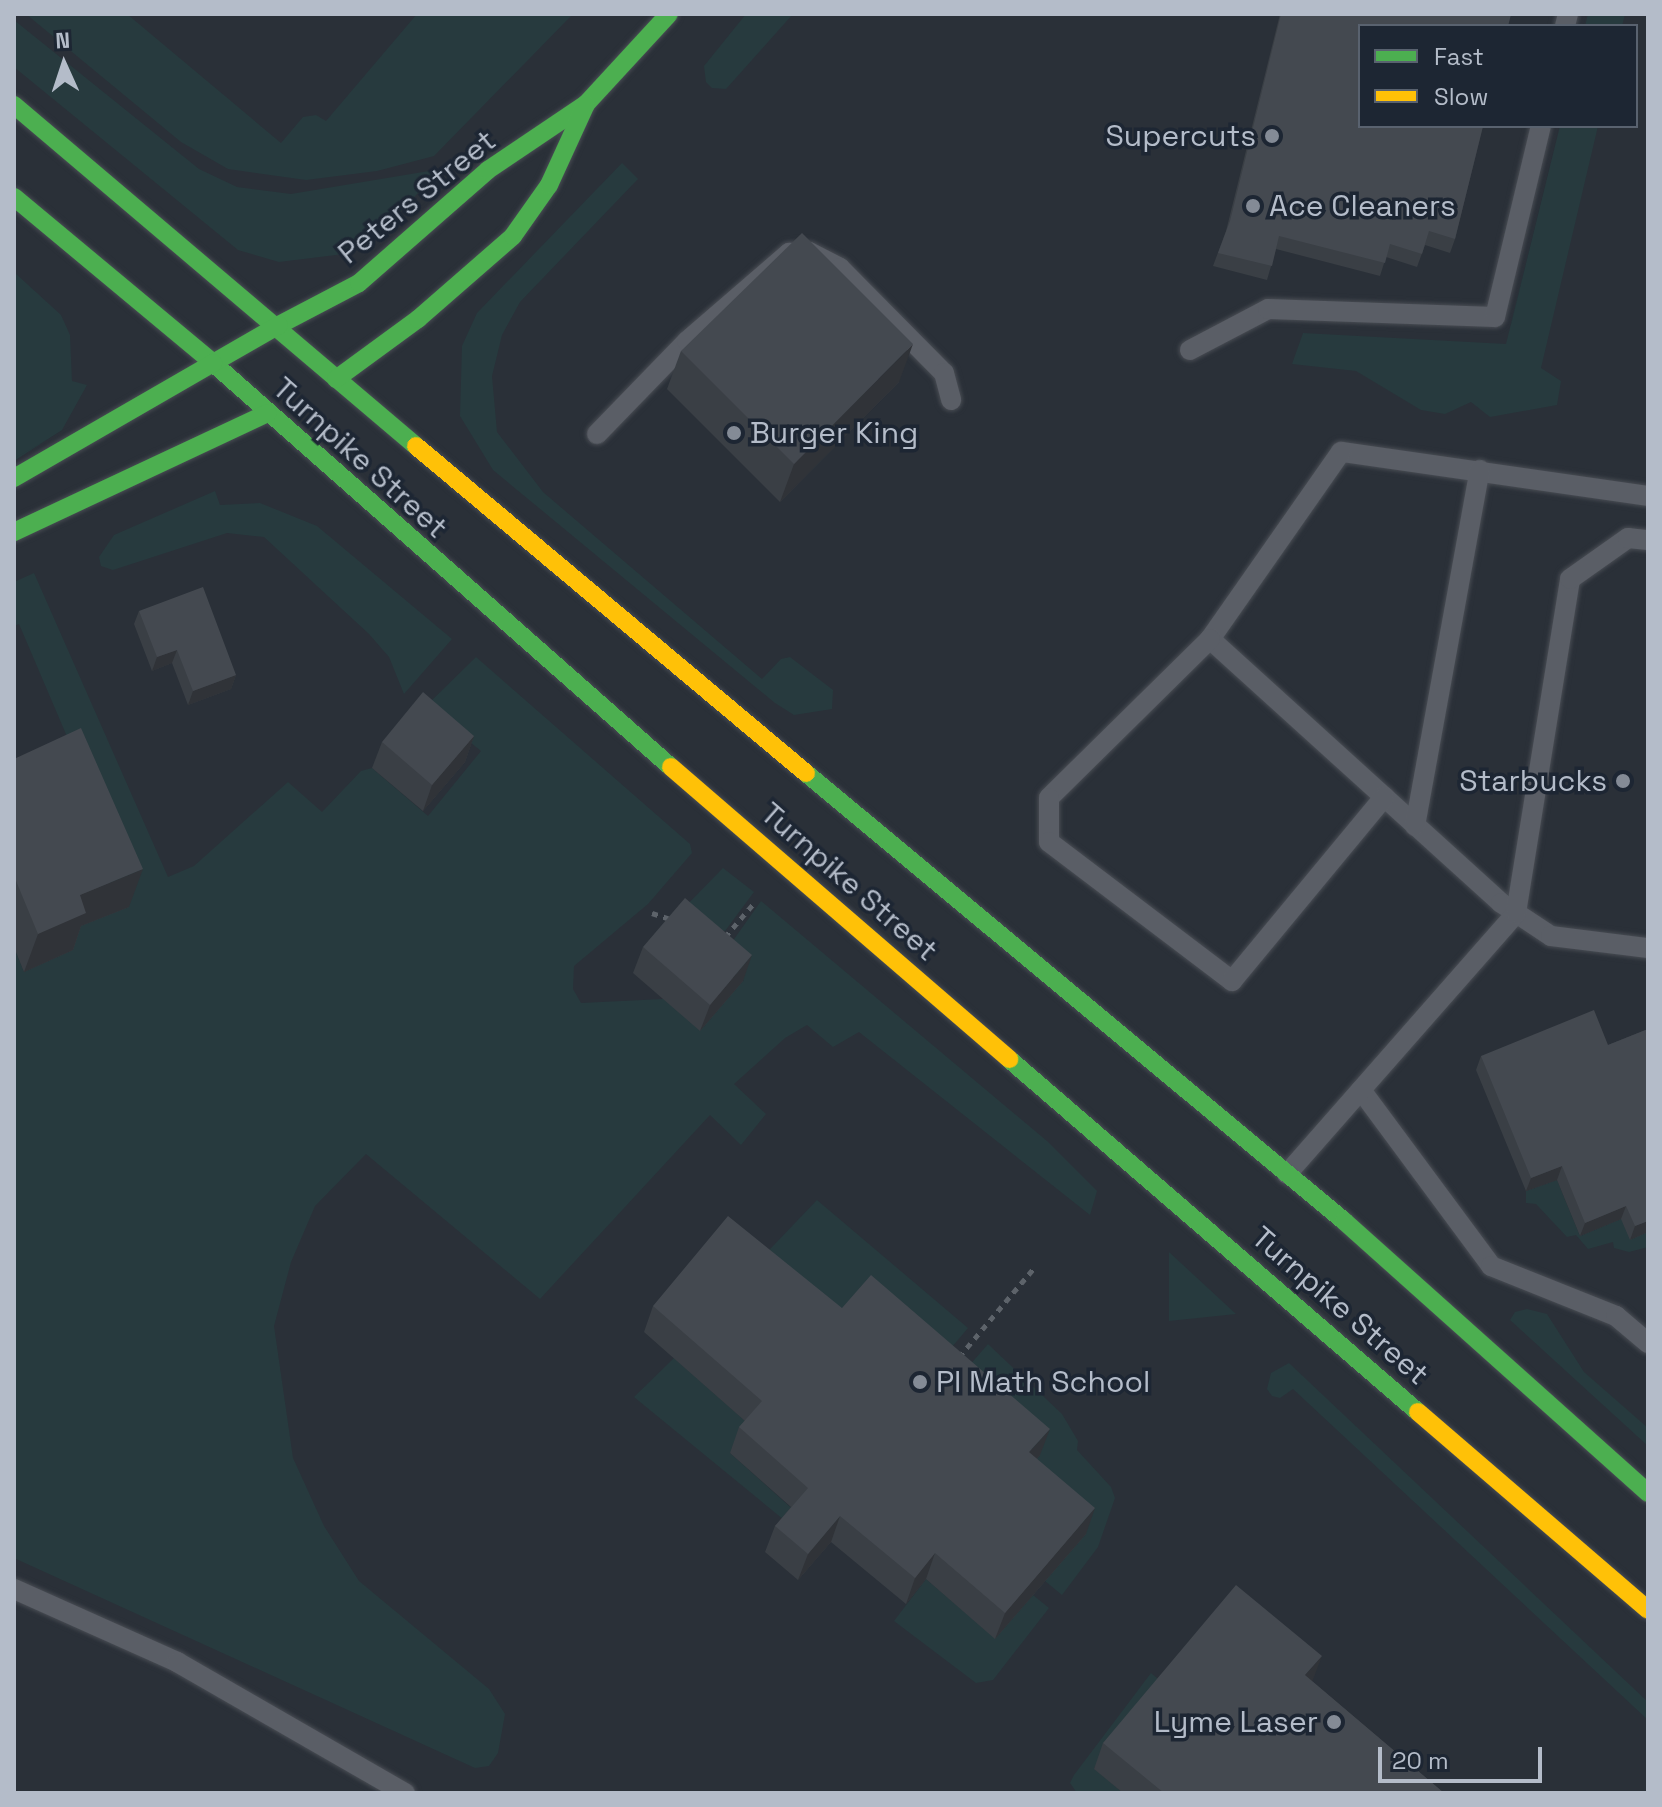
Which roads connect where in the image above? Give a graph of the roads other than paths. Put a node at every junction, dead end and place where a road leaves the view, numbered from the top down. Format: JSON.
{"nodes":[{"id":1,"x":669,"y":14,"type":"edge"},
{"id":2,"x":586,"y":104,"type":"junction"},
{"id":3,"x":14,"y":105,"type":"edge"},
{"id":4,"x":1541,"y":128,"type":"edge"},
{"id":5,"x":14,"y":197,"type":"edge"},
{"id":6,"x":279,"y":325,"type":"junction"},
{"id":7,"x":1190,"y":350,"type":"dead end"},
{"id":8,"x":213,"y":363,"type":"junction"},
{"id":9,"x":329,"y":382,"type":"junction"},
{"id":10,"x":295,"y":399,"type":"dead end"},
{"id":11,"x":951,"y":400,"type":"dead end"},
{"id":12,"x":268,"y":413,"type":"junction"},
{"id":13,"x":597,"y":434,"type":"dead end"},
{"id":14,"x":1480,"y":470,"type":"junction"},
{"id":15,"x":14,"y":478,"type":"edge"},
{"id":16,"x":1648,"y":496,"type":"edge"},
{"id":17,"x":14,"y":532,"type":"edge"},
{"id":18,"x":1648,"y":540,"type":"edge"},
{"id":19,"x":1210,"y":639,"type":"junction"},
{"id":20,"x":1384,"y":797,"type":"junction"},
{"id":21,"x":1415,"y":826,"type":"junction"},
{"id":22,"x":1516,"y":913,"type":"junction"},
{"id":23,"x":1648,"y":948,"type":"edge"},
{"id":24,"x":1361,"y":1090,"type":"junction"},
{"id":25,"x":1287,"y":1174,"type":"junction"},
{"id":26,"x":1648,"y":1343,"type":"edge"},
{"id":27,"x":1648,"y":1493,"type":"edge"},
{"id":28,"x":14,"y":1589,"type":"edge"},
{"id":29,"x":1648,"y":1610,"type":"edge"},
{"id":30,"x":405,"y":1793,"type":"edge"}],
"edges":[{"from":1,"to":2,"type":"main road","name":"Peters Street"},
{"from":2,"to":6,"type":"main road","name":"Peters Street"},
{"from":2,"to":9,"type":"main road","name":"Peters Street"},
{"from":3,"to":6,"type":"main road","name":"Turnpike Street"},
{"from":4,"to":7,"type":"lane"},
{"from":5,"to":8,"type":"main road","name":"Turnpike Street"},
{"from":6,"to":8,"type":"main road","name":"Peters Street"},
{"from":6,"to":9,"type":"main road","name":"Turnpike Street"},
{"from":8,"to":12,"type":"main road","name":"Turnpike Street"},
{"from":8,"to":15,"type":"main road"},
{"from":9,"to":25,"type":"main road","name":"Turnpike Street"},
{"from":10,"to":12,"type":"main road"},
{"from":11,"to":13,"type":"lane"},
{"from":12,"to":17,"type":"main road"},
{"from":12,"to":29,"type":"main road","name":"Turnpike Street"},
{"from":14,"to":16,"type":"lane"},
{"from":14,"to":19,"type":"lane"},
{"from":14,"to":21,"type":"lane"},
{"from":18,"to":22,"type":"lane"},
{"from":19,"to":20,"type":"lane"},
{"from":19,"to":20,"type":"lane"},
{"from":20,"to":21,"type":"lane"},
{"from":21,"to":22,"type":"lane"},
{"from":22,"to":23,"type":"lane"},
{"from":22,"to":24,"type":"lane"},
{"from":24,"to":25,"type":"lane"},
{"from":24,"to":26,"type":"lane"},
{"from":25,"to":27,"type":"main road","name":"Turnpike Street"},
{"from":28,"to":30,"type":"lane"}]}
